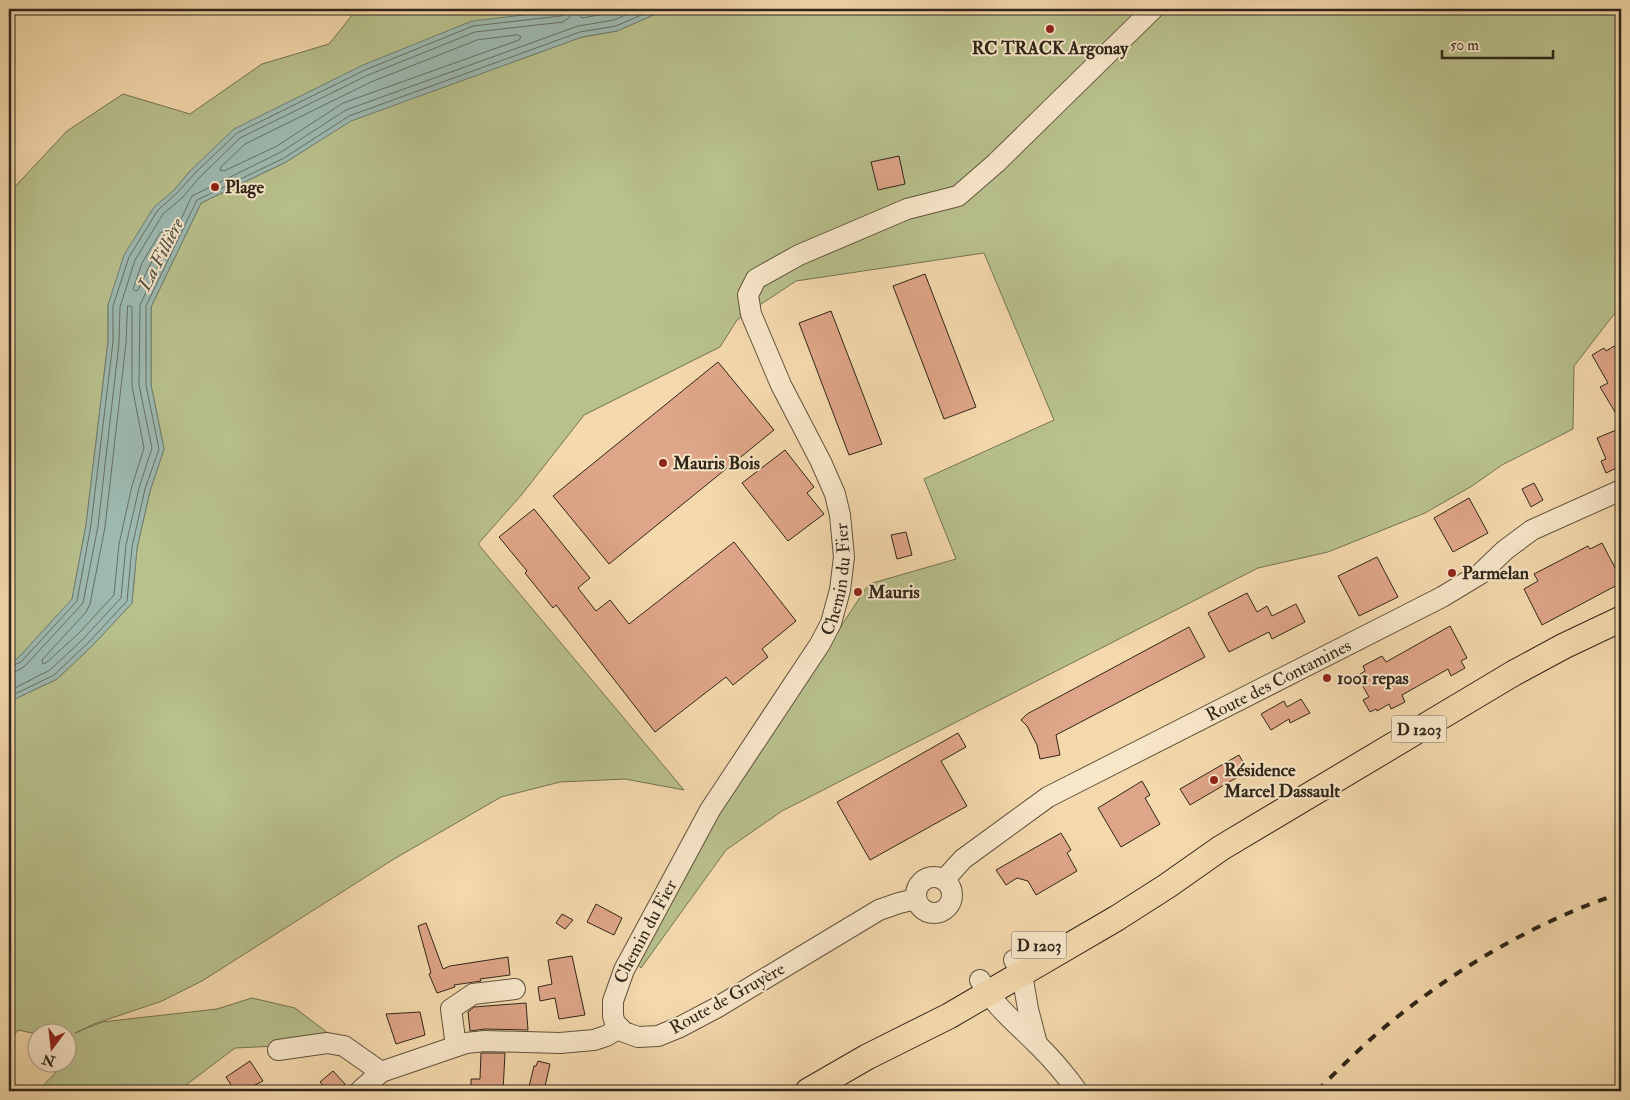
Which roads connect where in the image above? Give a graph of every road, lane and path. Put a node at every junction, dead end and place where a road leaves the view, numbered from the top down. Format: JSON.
{"nodes":[{"id":1,"x":1153,"y":9,"type":"edge"},
{"id":2,"x":1621,"y":490,"type":"edge"},
{"id":3,"x":1621,"y":619,"type":"edge"},
{"id":4,"x":944,"y":880,"type":"junction"},
{"id":5,"x":916,"y":899,"type":"junction"},
{"id":6,"x":1018,"y":967,"type":"junction"},
{"id":7,"x":984,"y":987,"type":"junction"},
{"id":8,"x":515,"y":989,"type":"dead end"},
{"id":9,"x":620,"y":1028,"type":"junction"},
{"id":10,"x":1037,"y":1044,"type":"junction"},
{"id":11,"x":456,"y":1046,"type":"junction"},
{"id":12,"x":278,"y":1050,"type":"dead end"},
{"id":13,"x":381,"y":1072,"type":"junction"},
{"id":14,"x":360,"y":1091,"type":"edge"},
{"id":15,"x":808,"y":1091,"type":"edge"},
{"id":16,"x":1078,"y":1091,"type":"edge"}],
"edges":[{"from":1,"to":9,"type":"street","name":"Chemin du Fier"},
{"from":2,"to":4,"type":"street","name":"Route des Contamines"},
{"from":3,"to":6,"type":"main road","number":"D 1203"},
{"from":4,"to":5,"type":"street"},
{"from":4,"to":5,"type":"street"},
{"from":5,"to":9,"type":"street","name":"Route de Gruyère"},
{"from":6,"to":7,"type":"main road","number":"D 1203"},
{"from":6,"to":10,"type":"street"},
{"from":7,"to":10,"type":"street"},
{"from":7,"to":15,"type":"main road","number":"D 1203"},
{"from":8,"to":11,"type":"street"},
{"from":9,"to":11,"type":"street"},
{"from":10,"to":16,"type":"street"},
{"from":11,"to":13,"type":"street"},
{"from":12,"to":13,"type":"street"},
{"from":13,"to":14,"type":"street"}]}
